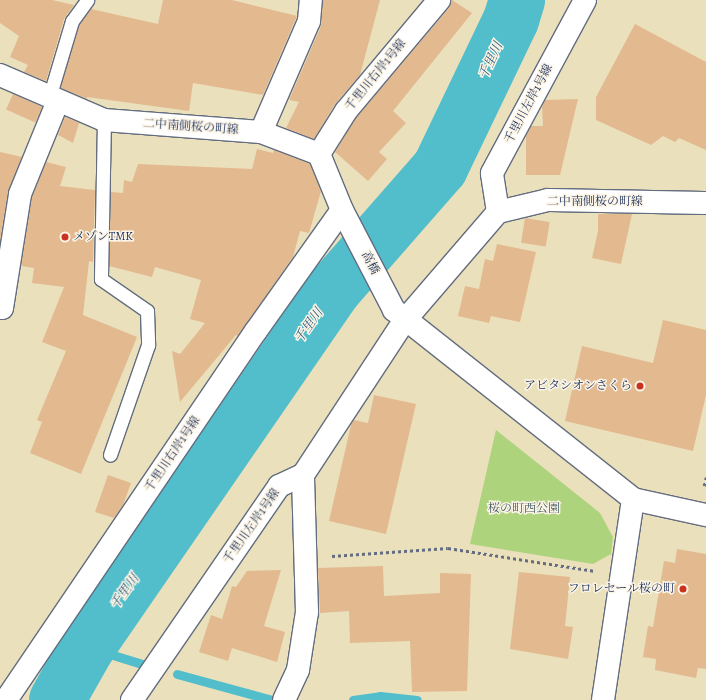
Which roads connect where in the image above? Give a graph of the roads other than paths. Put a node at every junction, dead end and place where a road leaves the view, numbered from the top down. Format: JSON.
{"nodes":[{"id":1,"x":88,"y":0,"type":"edge"},
{"id":2,"x":311,"y":0,"type":"edge"},
{"id":3,"x":439,"y":0,"type":"edge"},
{"id":4,"x":585,"y":0,"type":"edge"},
{"id":5,"x":0,"y":75,"type":"edge"},
{"id":6,"x":54,"y":100,"type":"junction"},
{"id":7,"x":104,"y":120,"type":"junction"},
{"id":8,"x":261,"y":132,"type":"junction"},
{"id":9,"x":319,"y":154,"type":"junction"},
{"id":10,"x":706,"y":203,"type":"edge"},
{"id":11,"x":498,"y":212,"type":"junction"},
{"id":12,"x":344,"y":213,"type":"junction"},
{"id":13,"x":1,"y":312,"type":"edge"},
{"id":14,"x":400,"y":315,"type":"junction"},
{"id":15,"x":110,"y":455,"type":"dead end"},
{"id":16,"x":303,"y":475,"type":"junction"},
{"id":17,"x":633,"y":498,"type":"junction"},
{"id":18,"x":706,"y":515,"type":"edge"},
{"id":19,"x":285,"y":698,"type":"edge"},
{"id":20,"x":6,"y":700,"type":"edge"},
{"id":21,"x":132,"y":700,"type":"edge"},
{"id":22,"x":603,"y":700,"type":"edge"}],
"edges":[{"from":1,"to":6,"type":"lane"},
{"from":2,"to":8,"type":"street"},
{"from":3,"to":9,"type":"street","name":"千里川右岸1号線"},
{"from":4,"to":11,"type":"street","name":"千里川左岸1号線"},
{"from":5,"to":6,"type":"street","name":"二中南側桜の町線"},
{"from":6,"to":7,"type":"street","name":"二中南側桜の町線"},
{"from":6,"to":13,"type":"street"},
{"from":7,"to":8,"type":"street","name":"二中南側桜の町線"},
{"from":7,"to":15,"type":"lane"},
{"from":8,"to":9,"type":"street","name":"二中南側桜の町線"},
{"from":9,"to":12,"type":"street"},
{"from":10,"to":11,"type":"street","name":"二中南側桜の町線"},
{"from":11,"to":14,"type":"street"},
{"from":12,"to":14,"type":"street","name":"高橋"},
{"from":12,"to":20,"type":"street","name":"千里川右岸1号線"},
{"from":14,"to":16,"type":"street"},
{"from":14,"to":17,"type":"street"},
{"from":16,"to":19,"type":"street"},
{"from":16,"to":21,"type":"street","name":"千里川左岸1号線"},
{"from":17,"to":18,"type":"street"},
{"from":17,"to":22,"type":"street"}]}
